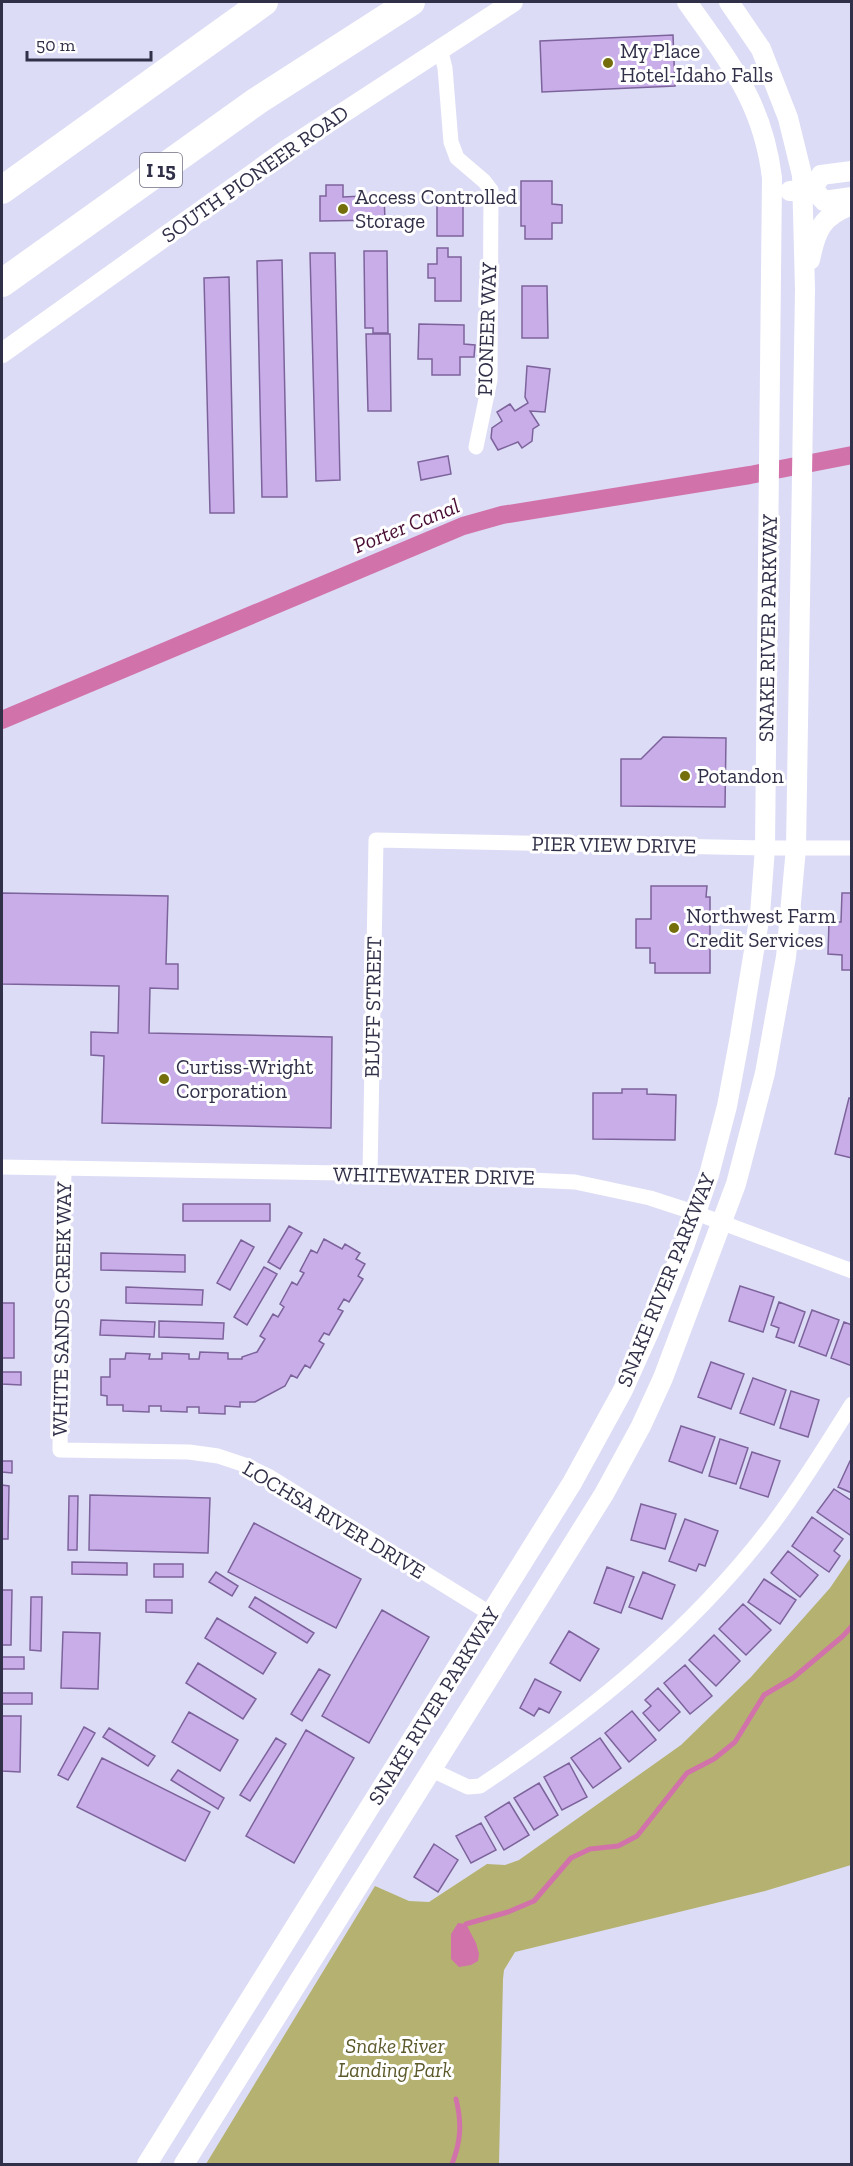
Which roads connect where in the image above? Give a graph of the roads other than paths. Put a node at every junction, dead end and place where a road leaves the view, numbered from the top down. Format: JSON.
{"nodes":[{"id":1,"x":264,"y":2,"type":"edge"},
{"id":2,"x":411,"y":2,"type":"edge"},
{"id":3,"x":513,"y":2,"type":"edge"},
{"id":4,"x":687,"y":2,"type":"edge"},
{"id":5,"x":729,"y":2,"type":"edge"},
{"id":6,"x":440,"y":48,"type":"junction"},
{"id":7,"x":852,"y":171,"type":"edge"},
{"id":8,"x":807,"y":189,"type":"junction"},
{"id":9,"x":2,"y":190,"type":"edge"},
{"id":10,"x":772,"y":192,"type":"junction"},
{"id":11,"x":852,"y":197,"type":"edge"},
{"id":12,"x":852,"y":205,"type":"edge"},
{"id":13,"x":2,"y":282,"type":"edge"},
{"id":14,"x":805,"y":289,"type":"junction"},
{"id":15,"x":2,"y":353,"type":"edge"},
{"id":16,"x":476,"y":447,"type":"dead end"},
{"id":17,"x":376,"y":840,"type":"joint"},
{"id":18,"x":765,"y":848,"type":"junction"},
{"id":19,"x":796,"y":848,"type":"junction"},
{"id":20,"x":852,"y":848,"type":"edge"},
{"id":21,"x":2,"y":1167,"type":"edge"},
{"id":22,"x":64,"y":1168,"type":"junction"},
{"id":23,"x":370,"y":1174,"type":"junction"},
{"id":24,"x":696,"y":1213,"type":"junction"},
{"id":25,"x":722,"y":1222,"type":"junction"},
{"id":26,"x":852,"y":1270,"type":"edge"},
{"id":27,"x":852,"y":1404,"type":"edge"},
{"id":28,"x":60,"y":1450,"type":"joint"},
{"id":29,"x":491,"y":1614,"type":"junction"},
{"id":30,"x":432,"y":1770,"type":"junction"},
{"id":31,"x":147,"y":2164,"type":"edge"},
{"id":32,"x":184,"y":2164,"type":"edge"}],
"edges":[{"from":1,"to":9,"type":"highway"},
{"from":2,"to":13,"type":"highway","number":"I 15"},
{"from":3,"to":6,"type":"street","name":"SOUTH PIONEER ROAD"},
{"from":4,"to":10,"type":"street","name":"SNAKE RIVER PARKWAY"},
{"from":5,"to":8,"type":"street","name":"SNAKE RIVER PARKWAY"},
{"from":6,"to":15,"type":"street","name":"SOUTH PIONEER ROAD"},
{"from":6,"to":16,"type":"street","name":"PIONEER WAY"},
{"from":7,"to":8,"type":"street"},
{"from":8,"to":10,"type":"street"},
{"from":8,"to":11,"type":"street"},
{"from":8,"to":14,"type":"street","name":"SNAKE RIVER PARKWAY"},
{"from":10,"to":18,"type":"street","name":"SNAKE RIVER PARKWAY"},
{"from":12,"to":14,"type":"street"},
{"from":14,"to":19,"type":"street","name":"SNAKE RIVER PARKWAY"},
{"from":17,"to":18,"type":"street","name":"PIER VIEW DRIVE"},
{"from":17,"to":23,"type":"street","name":"BLUFF STREET"},
{"from":18,"to":19,"type":"street","name":"PIER VIEW DRIVE"},
{"from":18,"to":24,"type":"street","name":"SNAKE RIVER PARKWAY"},
{"from":19,"to":20,"type":"street","name":"PIER VIEW DRIVE"},
{"from":19,"to":25,"type":"street","name":"SNAKE RIVER PARKWAY"},
{"from":21,"to":22,"type":"street","name":"WHITEWATER DRIVE"},
{"from":22,"to":23,"type":"street","name":"WHITEWATER DRIVE"},
{"from":22,"to":28,"type":"street","name":"WHITE SANDS CREEK WAY"},
{"from":23,"to":24,"type":"street","name":"WHITEWATER DRIVE"},
{"from":24,"to":25,"type":"street","name":"WHITEWATER DRIVE"},
{"from":24,"to":29,"type":"street","name":"SNAKE RIVER PARKWAY"},
{"from":25,"to":26,"type":"street","name":"WHITEWATER DRIVE"},
{"from":25,"to":30,"type":"street","name":"SNAKE RIVER PARKWAY"},
{"from":27,"to":30,"type":"street"},
{"from":28,"to":29,"type":"street","name":"LOCHSA RIVER DRIVE"},
{"from":29,"to":31,"type":"street","name":"SNAKE RIVER PARKWAY"},
{"from":30,"to":32,"type":"street","name":"SNAKE RIVER PARKWAY"}]}
